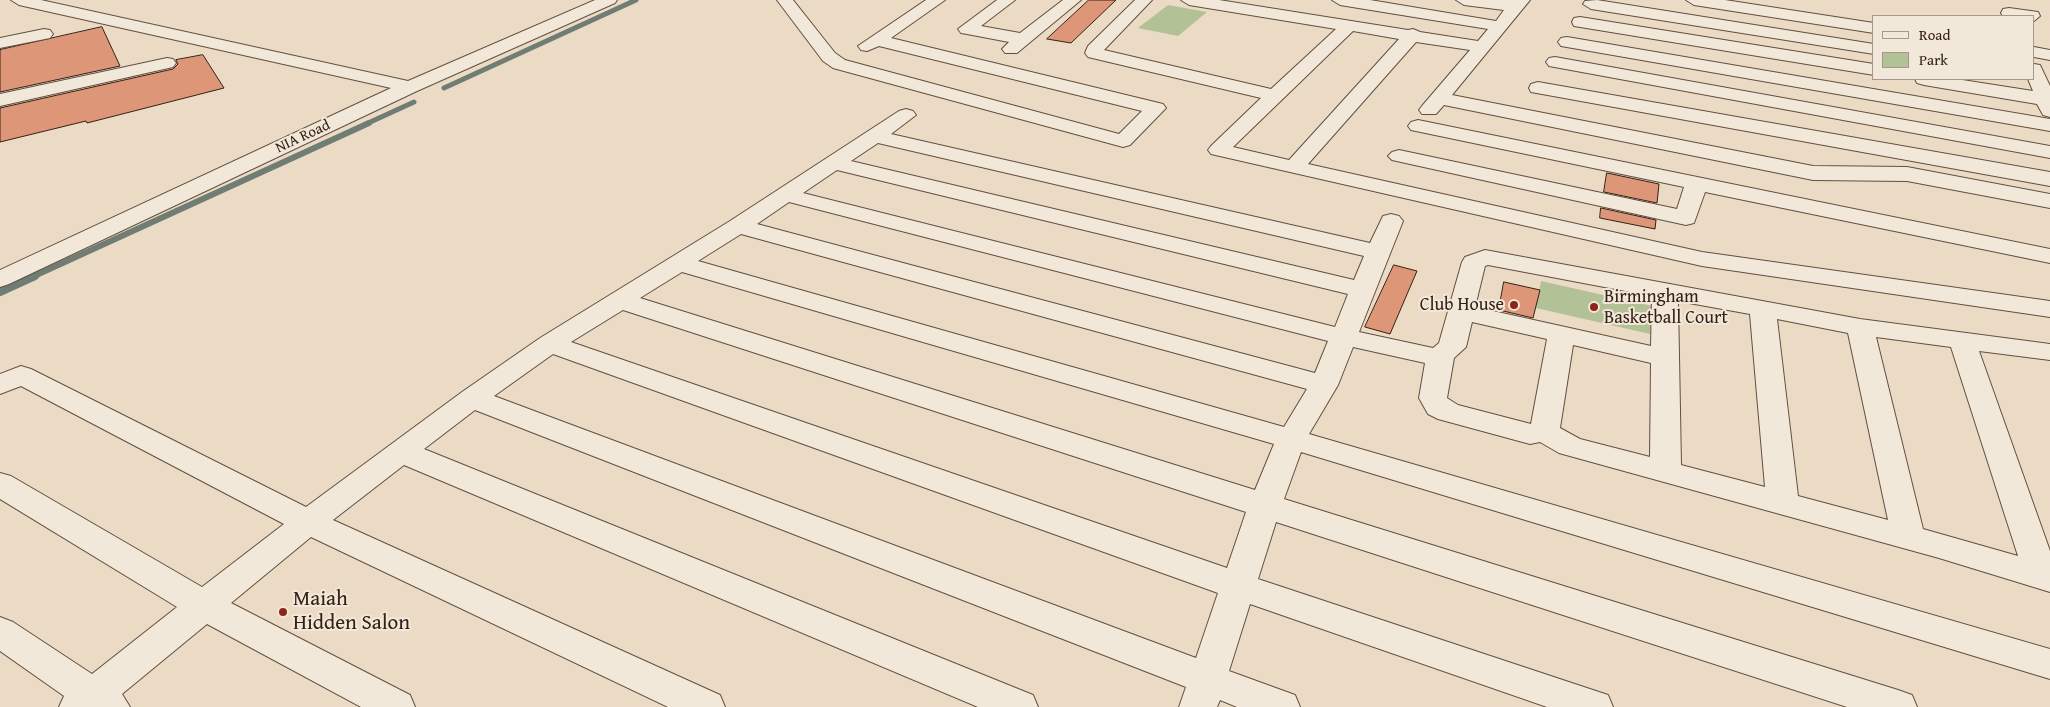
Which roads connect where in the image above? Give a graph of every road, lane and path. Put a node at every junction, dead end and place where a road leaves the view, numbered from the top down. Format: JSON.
{"nodes":[{"id":1,"x":19,"y":0,"type":"edge"},
{"id":2,"x":609,"y":0,"type":"edge"},
{"id":3,"x":785,"y":0,"type":"edge"},
{"id":4,"x":1007,"y":0,"type":"edge"},
{"id":5,"x":1073,"y":0,"type":"edge"},
{"id":6,"x":1144,"y":0,"type":"edge"},
{"id":7,"x":1189,"y":0,"type":"edge"},
{"id":8,"x":1340,"y":0,"type":"edge"},
{"id":9,"x":1464,"y":0,"type":"edge"},
{"id":10,"x":1694,"y":0,"type":"edge"},
{"id":11,"x":910,"y":2,"type":"dead end"},
{"id":12,"x":1592,"y":2,"type":"edge"},
{"id":13,"x":933,"y":3,"type":"edge"},
{"id":14,"x":1734,"y":3,"type":"edge"},
{"id":15,"x":1518,"y":4,"type":"edge"},
{"id":16,"x":2007,"y":11,"type":"edge"},
{"id":17,"x":2028,"y":15,"type":"edge"},
{"id":18,"x":2035,"y":16,"type":"edge"},
{"id":19,"x":2050,"y":19,"type":"edge"},
{"id":20,"x":1580,"y":22,"type":"junction"},
{"id":21,"x":1350,"y":25,"type":"junction"},
{"id":22,"x":1498,"y":26,"type":"junction"},
{"id":23,"x":1872,"y":28,"type":"edge"},
{"id":24,"x":44,"y":34,"type":"dead end"},
{"id":25,"x":1413,"y":34,"type":"junction"},
{"id":26,"x":877,"y":40,"type":"junction"},
{"id":27,"x":1567,"y":42,"type":"junction"},
{"id":28,"x":0,"y":43,"type":"edge"},
{"id":29,"x":1481,"y":46,"type":"junction"},
{"id":30,"x":1872,"y":49,"type":"edge"},
{"id":31,"x":2035,"y":52,"type":"edge"},
{"id":32,"x":2050,"y":55,"type":"edge"},
{"id":33,"x":1555,"y":62,"type":"junction"},
{"id":34,"x":167,"y":63,"type":"dead end"},
{"id":35,"x":839,"y":64,"type":"junction"},
{"id":36,"x":1872,"y":70,"type":"edge"},
{"id":37,"x":2038,"y":74,"type":"edge"},
{"id":38,"x":1929,"y":80,"type":"edge"},
{"id":39,"x":410,"y":87,"type":"junction"},
{"id":40,"x":1276,"y":96,"type":"junction"},
{"id":41,"x":1438,"y":98,"type":"junction"},
{"id":42,"x":0,"y":100,"type":"edge"},
{"id":43,"x":2049,"y":103,"type":"edge"},
{"id":44,"x":906,"y":115,"type":"dead end"},
{"id":45,"x":2050,"y":125,"type":"edge"},
{"id":46,"x":1418,"y":126,"type":"junction"},
{"id":47,"x":875,"y":136,"type":"junction"},
{"id":48,"x":2050,"y":152,"type":"edge"},
{"id":49,"x":1399,"y":156,"type":"junction"},
{"id":50,"x":833,"y":163,"type":"junction"},
{"id":51,"x":1294,"y":167,"type":"junction"},
{"id":52,"x":2050,"y":179,"type":"edge"},
{"id":53,"x":1696,"y":184,"type":"junction"},
{"id":54,"x":1376,"y":185,"type":"junction"},
{"id":55,"x":786,"y":195,"type":"junction"},
{"id":56,"x":2050,"y":201,"type":"edge"},
{"id":57,"x":1391,"y":221,"type":"dead end"},
{"id":58,"x":738,"y":226,"type":"junction"},
{"id":59,"x":1378,"y":252,"type":"junction"},
{"id":60,"x":2050,"y":256,"type":"edge"},
{"id":61,"x":677,"y":264,"type":"junction"},
{"id":62,"x":0,"y":280,"type":"edge"},
{"id":63,"x":1363,"y":290,"type":"junction"},
{"id":64,"x":1665,"y":292,"type":"junction"},
{"id":65,"x":619,"y":300,"type":"junction"},
{"id":66,"x":1763,"y":309,"type":"junction"},
{"id":67,"x":2050,"y":309,"type":"edge"},
{"id":68,"x":1463,"y":312,"type":"junction"},
{"id":69,"x":1860,"y":327,"type":"junction"},
{"id":70,"x":1561,"y":335,"type":"junction"},
{"id":71,"x":1344,"y":337,"type":"junction"},
{"id":72,"x":1962,"y":340,"type":"junction"},
{"id":73,"x":550,"y":344,"type":"junction"},
{"id":74,"x":2050,"y":352,"type":"edge"},
{"id":75,"x":1440,"y":358,"type":"junction"},
{"id":76,"x":1666,"y":358,"type":"junction"},
{"id":77,"x":0,"y":385,"type":"edge"},
{"id":78,"x":1324,"y":385,"type":"junction"},
{"id":79,"x":472,"y":398,"type":"junction"},
{"id":80,"x":1544,"y":432,"type":"junction"},
{"id":81,"x":1291,"y":439,"type":"junction"},
{"id":82,"x":402,"y":452,"type":"junction"},
{"id":83,"x":1665,"y":470,"type":"junction"},
{"id":84,"x":0,"y":484,"type":"edge"},
{"id":85,"x":1783,"y":504,"type":"junction"},
{"id":86,"x":1266,"y":505,"type":"junction"},
{"id":87,"x":308,"y":522,"type":"junction"},
{"id":88,"x":1908,"y":537,"type":"junction"},
{"id":89,"x":2046,"y":578,"type":"edge"},
{"id":90,"x":1239,"y":586,"type":"junction"},
{"id":91,"x":205,"y":606,"type":"junction"},
{"id":92,"x":0,"y":632,"type":"edge"},
{"id":93,"x":2050,"y":664,"type":"edge"},
{"id":94,"x":1202,"y":693,"type":"edge"},
{"id":95,"x":94,"y":703,"type":"edge"},
{"id":96,"x":396,"y":707,"type":"edge"},
{"id":97,"x":706,"y":707,"type":"edge"},
{"id":98,"x":1019,"y":707,"type":"edge"},
{"id":99,"x":1281,"y":707,"type":"edge"},
{"id":100,"x":1594,"y":707,"type":"edge"},
{"id":101,"x":1898,"y":707,"type":"edge"}],
"edges":[{"from":1,"to":39,"type":"street"},
{"from":2,"to":39,"type":"street","name":"NIA Road"},
{"from":3,"to":35,"type":"street"},
{"from":4,"to":5,"type":"street"},
{"from":6,"to":40,"type":"street"},
{"from":7,"to":21,"type":"street"},
{"from":8,"to":22,"type":"street"},
{"from":9,"to":15,"type":"street"},
{"from":10,"to":14,"type":"street"},
{"from":11,"to":13,"type":"street"},
{"from":12,"to":20,"type":"street"},
{"from":12,"to":30,"type":"street"},
{"from":13,"to":26,"type":"street"},
{"from":14,"to":23,"type":"street"},
{"from":15,"to":22,"type":"street"},
{"from":16,"to":17,"type":"street"},
{"from":18,"to":19,"type":"street"},
{"from":20,"to":27,"type":"street"},
{"from":20,"to":36,"type":"street"},
{"from":21,"to":25,"type":"street"},
{"from":21,"to":40,"type":"street"},
{"from":22,"to":29,"type":"street"},
{"from":24,"to":28,"type":"street"},
{"from":25,"to":29,"type":"street"},
{"from":25,"to":51,"type":"street"},
{"from":26,"to":35,"type":"street"},
{"from":26,"to":35,"type":"street"},
{"from":27,"to":33,"type":"street"},
{"from":27,"to":45,"type":"street"},
{"from":29,"to":41,"type":"street"},
{"from":31,"to":32,"type":"street"},
{"from":33,"to":48,"type":"street"},
{"from":33,"to":52,"type":"street"},
{"from":34,"to":42,"type":"street"},
{"from":37,"to":43,"type":"street"},
{"from":38,"to":43,"type":"street"},
{"from":39,"to":62,"type":"street","name":"NIA Road"},
{"from":40,"to":51,"type":"street"},
{"from":41,"to":46,"type":"street"},
{"from":41,"to":56,"type":"street"},
{"from":44,"to":47,"type":"street"},
{"from":46,"to":49,"type":"street"},
{"from":46,"to":53,"type":"street"},
{"from":47,"to":50,"type":"street"},
{"from":47,"to":59,"type":"street"},
{"from":49,"to":53,"type":"street"},
{"from":49,"to":54,"type":"street"},
{"from":50,"to":55,"type":"street"},
{"from":50,"to":63,"type":"street"},
{"from":51,"to":54,"type":"street"},
{"from":53,"to":60,"type":"street"},
{"from":54,"to":67,"type":"street"},
{"from":55,"to":58,"type":"street"},
{"from":55,"to":71,"type":"street"},
{"from":57,"to":59,"type":"street"},
{"from":58,"to":61,"type":"street"},
{"from":58,"to":78,"type":"street"},
{"from":59,"to":63,"type":"street"},
{"from":61,"to":65,"type":"street"},
{"from":61,"to":81,"type":"street"},
{"from":63,"to":71,"type":"street"},
{"from":64,"to":66,"type":"street"},
{"from":64,"to":68,"type":"street"},
{"from":64,"to":76,"type":"street"},
{"from":65,"to":73,"type":"street"},
{"from":65,"to":86,"type":"street"},
{"from":66,"to":69,"type":"street"},
{"from":66,"to":85,"type":"street"},
{"from":68,"to":70,"type":"street"},
{"from":68,"to":75,"type":"street"},
{"from":69,"to":72,"type":"street"},
{"from":69,"to":88,"type":"street"},
{"from":70,"to":76,"type":"street"},
{"from":70,"to":80,"type":"street"},
{"from":71,"to":75,"type":"street"},
{"from":71,"to":78,"type":"street"},
{"from":72,"to":74,"type":"street"},
{"from":72,"to":89,"type":"street"},
{"from":73,"to":79,"type":"street"},
{"from":73,"to":90,"type":"street"},
{"from":75,"to":80,"type":"street"},
{"from":76,"to":83,"type":"street"},
{"from":77,"to":87,"type":"street"},
{"from":78,"to":81,"type":"street"},
{"from":79,"to":82,"type":"street"},
{"from":79,"to":94,"type":"street"},
{"from":80,"to":83,"type":"street"},
{"from":81,"to":86,"type":"street"},
{"from":81,"to":93,"type":"street"},
{"from":82,"to":87,"type":"street"},
{"from":82,"to":98,"type":"street"},
{"from":83,"to":85,"type":"street"},
{"from":84,"to":91,"type":"street"},
{"from":85,"to":88,"type":"street"},
{"from":86,"to":90,"type":"street"},
{"from":86,"to":101,"type":"street"},
{"from":87,"to":91,"type":"street"},
{"from":87,"to":97,"type":"street"},
{"from":88,"to":89,"type":"street"},
{"from":90,"to":94,"type":"street"},
{"from":90,"to":100,"type":"street"},
{"from":91,"to":95,"type":"street"},
{"from":91,"to":96,"type":"street"},
{"from":92,"to":95,"type":"street"},
{"from":94,"to":99,"type":"street"}]}
